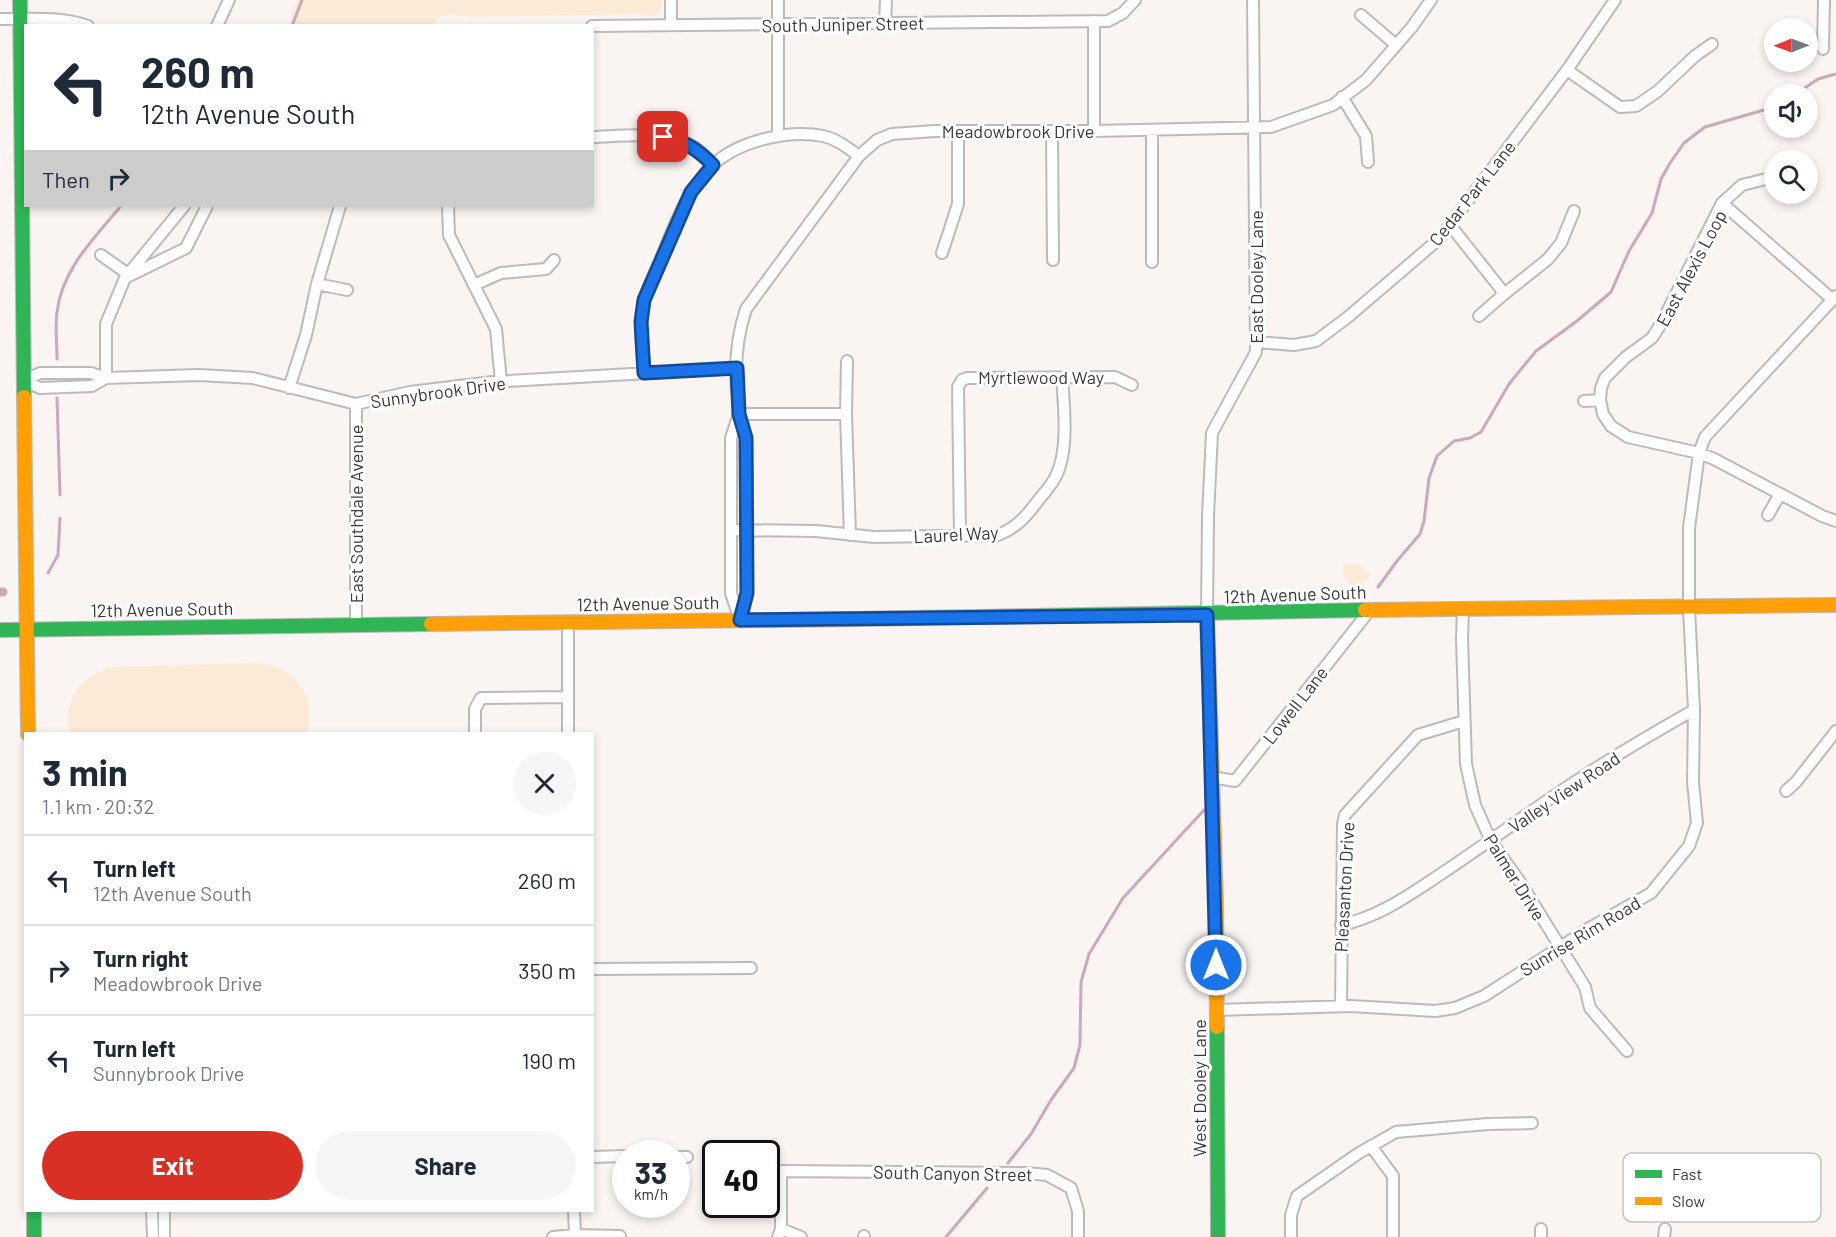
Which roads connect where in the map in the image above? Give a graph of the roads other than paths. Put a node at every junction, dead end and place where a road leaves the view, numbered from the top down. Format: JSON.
{"nodes":[{"id":1,"x":20,"y":0,"type":"edge"},
{"id":2,"x":229,"y":0,"type":"edge"},
{"id":3,"x":671,"y":0,"type":"edge"},
{"id":4,"x":778,"y":0,"type":"edge"},
{"id":5,"x":886,"y":0,"type":"edge"},
{"id":6,"x":1135,"y":0,"type":"edge"},
{"id":7,"x":1252,"y":0,"type":"edge"},
{"id":8,"x":1431,"y":0,"type":"edge"},
{"id":9,"x":1615,"y":0,"type":"edge"},
{"id":10,"x":1824,"y":0,"type":"edge"},
{"id":11,"x":1361,"y":15,"type":"dead end"},
{"id":12,"x":0,"y":19,"type":"edge"},
{"id":13,"x":20,"y":19,"type":"junction"},
{"id":14,"x":1094,"y":21,"type":"junction"},
{"id":15,"x":885,"y":23,"type":"junction"},
{"id":16,"x":82,"y":24,"type":"edge"},
{"id":17,"x":218,"y":24,"type":"edge"},
{"id":18,"x":671,"y":25,"type":"junction"},
{"id":19,"x":778,"y":25,"type":"junction"},
{"id":20,"x":594,"y":26,"type":"edge"},
{"id":21,"x":1396,"y":45,"type":"junction"},
{"id":22,"x":1712,"y":45,"type":"dead end"},
{"id":23,"x":1823,"y":49,"type":"dead end"},
{"id":24,"x":1567,"y":69,"type":"junction"},
{"id":25,"x":1342,"y":98,"type":"junction"},
{"id":26,"x":1255,"y":128,"type":"junction"},
{"id":27,"x":1152,"y":130,"type":"junction"},
{"id":28,"x":958,"y":131,"type":"junction"},
{"id":29,"x":1052,"y":131,"type":"junction"},
{"id":30,"x":1094,"y":131,"type":"junction"},
{"id":31,"x":778,"y":135,"type":"junction"},
{"id":32,"x":594,"y":137,"type":"edge"},
{"id":33,"x":859,"y":156,"type":"junction"},
{"id":34,"x":1368,"y":162,"type":"dead end"},
{"id":35,"x":713,"y":165,"type":"junction"},
{"id":36,"x":1764,"y":180,"type":"edge"},
{"id":37,"x":1722,"y":203,"type":"junction"},
{"id":38,"x":183,"y":207,"type":"edge"},
{"id":39,"x":206,"y":207,"type":"edge"},
{"id":40,"x":340,"y":207,"type":"edge"},
{"id":41,"x":448,"y":207,"type":"edge"},
{"id":42,"x":1574,"y":211,"type":"dead end"},
{"id":43,"x":1450,"y":225,"type":"junction"},
{"id":44,"x":942,"y":253,"type":"dead end"},
{"id":45,"x":101,"y":255,"type":"dead end"},
{"id":46,"x":554,"y":260,"type":"dead end"},
{"id":47,"x":1053,"y":260,"type":"dead end"},
{"id":48,"x":1152,"y":262,"type":"dead end"},
{"id":49,"x":126,"y":276,"type":"junction"},
{"id":50,"x":317,"y":284,"type":"junction"},
{"id":51,"x":474,"y":285,"type":"junction"},
{"id":52,"x":347,"y":290,"type":"dead end"},
{"id":53,"x":1503,"y":295,"type":"junction"},
{"id":54,"x":1834,"y":298,"type":"edge"},
{"id":55,"x":1479,"y":316,"type":"dead end"},
{"id":56,"x":1256,"y":342,"type":"junction"},
{"id":57,"x":847,"y":361,"type":"dead end"},
{"id":58,"x":737,"y":368,"type":"junction"},
{"id":59,"x":644,"y":373,"type":"junction"},
{"id":60,"x":106,"y":378,"type":"junction"},
{"id":61,"x":1062,"y":378,"type":"junction"},
{"id":62,"x":24,"y":381,"type":"junction"},
{"id":63,"x":501,"y":381,"type":"junction"},
{"id":64,"x":1132,"y":385,"type":"dead end"},
{"id":65,"x":289,"y":388,"type":"junction"},
{"id":66,"x":1584,"y":400,"type":"dead end"},
{"id":67,"x":1600,"y":400,"type":"junction"},
{"id":68,"x":356,"y":404,"type":"junction"},
{"id":69,"x":739,"y":414,"type":"junction"},
{"id":70,"x":846,"y":414,"type":"junction"},
{"id":71,"x":1699,"y":453,"type":"junction"},
{"id":72,"x":1780,"y":494,"type":"junction"},
{"id":73,"x":1768,"y":515,"type":"dead end"},
{"id":74,"x":1836,"y":521,"type":"edge"},
{"id":75,"x":731,"y":530,"type":"junction"},
{"id":76,"x":746,"y":530,"type":"junction"},
{"id":77,"x":850,"y":535,"type":"junction"},
{"id":78,"x":960,"y":536,"type":"junction"},
{"id":79,"x":1836,"y":605,"type":"edge"},
{"id":80,"x":1463,"y":608,"type":"junction"},
{"id":81,"x":1689,"y":608,"type":"junction"},
{"id":82,"x":1370,"y":610,"type":"junction"},
{"id":83,"x":1207,"y":615,"type":"junction"},
{"id":84,"x":740,"y":620,"type":"junction"},
{"id":85,"x":568,"y":622,"type":"junction"},
{"id":86,"x":356,"y":624,"type":"junction"},
{"id":87,"x":26,"y":629,"type":"junction"},
{"id":88,"x":0,"y":630,"type":"edge"},
{"id":89,"x":566,"y":697,"type":"junction"},
{"id":90,"x":1694,"y":710,"type":"junction"},
{"id":91,"x":1464,"y":721,"type":"junction"},
{"id":92,"x":28,"y":732,"type":"edge"},
{"id":93,"x":475,"y":732,"type":"edge"},
{"id":94,"x":568,"y":732,"type":"edge"},
{"id":95,"x":1836,"y":732,"type":"edge"},
{"id":96,"x":1212,"y":777,"type":"junction"},
{"id":97,"x":1786,"y":791,"type":"dead end"},
{"id":98,"x":1491,"y":841,"type":"junction"},
{"id":99,"x":1341,"y":925,"type":"junction"},
{"id":100,"x":1559,"y":948,"type":"junction"},
{"id":101,"x":751,"y":968,"type":"dead end"},
{"id":102,"x":594,"y":969,"type":"edge"},
{"id":103,"x":1341,"y":1006,"type":"junction"},
{"id":104,"x":1217,"y":1010,"type":"junction"},
{"id":105,"x":1627,"y":1051,"type":"dead end"},
{"id":106,"x":1532,"y":1123,"type":"dead end"},
{"id":107,"x":1371,"y":1146,"type":"junction"},
{"id":108,"x":612,"y":1156,"type":"edge"},
{"id":109,"x":594,"y":1157,"type":"edge"},
{"id":110,"x":34,"y":1212,"type":"edge"},
{"id":111,"x":152,"y":1212,"type":"edge"},
{"id":112,"x":164,"y":1212,"type":"edge"},
{"id":113,"x":574,"y":1212,"type":"edge"},
{"id":114,"x":779,"y":1233,"type":"edge"},
{"id":115,"x":575,"y":1235,"type":"junction"},
{"id":116,"x":620,"y":1236,"type":"edge"},
{"id":117,"x":34,"y":1237,"type":"edge"},
{"id":118,"x":153,"y":1237,"type":"edge"},
{"id":119,"x":164,"y":1237,"type":"edge"},
{"id":120,"x":554,"y":1237,"type":"edge"},
{"id":121,"x":801,"y":1237,"type":"edge"},
{"id":122,"x":1078,"y":1237,"type":"edge"},
{"id":123,"x":1218,"y":1237,"type":"edge"},
{"id":124,"x":1291,"y":1237,"type":"edge"},
{"id":125,"x":1393,"y":1237,"type":"edge"}],
"edges":[{"from":1,"to":13,"type":"main road"},
{"from":2,"to":17,"type":"street"},
{"from":3,"to":18,"type":"street"},
{"from":4,"to":19,"type":"street"},
{"from":5,"to":15,"type":"street"},
{"from":6,"to":14,"type":"street","name":"South Juniper Street"},
{"from":7,"to":26,"type":"street","name":"East Dooley Lane"},
{"from":8,"to":21,"type":"street","name":"Meadowbrook Drive"},
{"from":9,"to":24,"type":"street","name":"Cedar Park Lane"},
{"from":10,"to":23,"type":"street"},
{"from":11,"to":21,"type":"street"},
{"from":12,"to":13,"type":"street"},
{"from":13,"to":16,"type":"street"},
{"from":13,"to":62,"type":"main road"},
{"from":14,"to":15,"type":"street","name":"South Juniper Street"},
{"from":14,"to":30,"type":"street"},
{"from":15,"to":19,"type":"street","name":"South Juniper Street"},
{"from":18,"to":19,"type":"street","name":"South Juniper Street"},
{"from":18,"to":20,"type":"street","name":"South Juniper Street"},
{"from":19,"to":31,"type":"street"},
{"from":21,"to":25,"type":"street","name":"Meadowbrook Drive"},
{"from":22,"to":24,"type":"street"},
{"from":24,"to":43,"type":"street","name":"Cedar Park Lane"},
{"from":25,"to":26,"type":"street","name":"Meadowbrook Drive"},
{"from":25,"to":34,"type":"street"},
{"from":26,"to":27,"type":"street","name":"Meadowbrook Drive"},
{"from":26,"to":56,"type":"street","name":"East Dooley Lane"},
{"from":27,"to":30,"type":"street","name":"Meadowbrook Drive"},
{"from":27,"to":48,"type":"street"},
{"from":28,"to":29,"type":"street","name":"Meadowbrook Drive"},
{"from":28,"to":33,"type":"street","name":"Meadowbrook Drive"},
{"from":28,"to":44,"type":"street"},
{"from":29,"to":30,"type":"street","name":"Meadowbrook Drive"},
{"from":29,"to":47,"type":"street"},
{"from":31,"to":33,"type":"street"},
{"from":31,"to":35,"type":"street"},
{"from":32,"to":35,"type":"street"},
{"from":33,"to":58,"type":"street","name":"Meadowbrook Drive"},
{"from":35,"to":59,"type":"street"},
{"from":36,"to":37,"type":"street"},
{"from":37,"to":54,"type":"street","name":"East Alexis Loop"},
{"from":37,"to":67,"type":"street","name":"East Alexis Loop"},
{"from":38,"to":49,"type":"street"},
{"from":39,"to":49,"type":"street"},
{"from":40,"to":50,"type":"street"},
{"from":41,"to":51,"type":"street"},
{"from":42,"to":53,"type":"street"},
{"from":43,"to":53,"type":"street"},
{"from":43,"to":56,"type":"street","name":"Cedar Park Lane"},
{"from":45,"to":49,"type":"street"},
{"from":46,"to":51,"type":"street"},
{"from":49,"to":60,"type":"street"},
{"from":50,"to":52,"type":"street"},
{"from":50,"to":65,"type":"street"},
{"from":51,"to":63,"type":"street"},
{"from":53,"to":55,"type":"street"},
{"from":54,"to":71,"type":"street"},
{"from":56,"to":83,"type":"street","name":"East Dooley Lane"},
{"from":57,"to":70,"type":"street"},
{"from":58,"to":59,"type":"street","name":"Sunnybrook Drive"},
{"from":58,"to":69,"type":"street","name":"Meadowbrook Drive"},
{"from":59,"to":63,"type":"street","name":"Sunnybrook Drive"},
{"from":60,"to":62,"type":"street","name":"Sunnybrook Drive"},
{"from":60,"to":65,"type":"street","name":"Sunnybrook Drive"},
{"from":61,"to":64,"type":"street","name":"Myrtlewood Way"},
{"from":61,"to":78,"type":"street","name":"Laurel Way"},
{"from":61,"to":78,"type":"street","name":"Myrtlewood Way"},
{"from":62,"to":87,"type":"main road"},
{"from":63,"to":68,"type":"street","name":"Sunnybrook Drive"},
{"from":65,"to":68,"type":"street","name":"Sunnybrook Drive"},
{"from":66,"to":67,"type":"street"},
{"from":67,"to":71,"type":"street"},
{"from":68,"to":86,"type":"street","name":"East Southdale Avenue"},
{"from":69,"to":70,"type":"street"},
{"from":69,"to":75,"type":"street","name":"Meadowbrook Drive"},
{"from":69,"to":76,"type":"street","name":"Meadowbrook Drive"},
{"from":70,"to":77,"type":"street"},
{"from":71,"to":72,"type":"street"},
{"from":71,"to":81,"type":"street","name":"Sunrise Rim Road"},
{"from":72,"to":73,"type":"street"},
{"from":72,"to":74,"type":"street"},
{"from":75,"to":76,"type":"street","name":"Laurel Way"},
{"from":75,"to":84,"type":"street","name":"Meadowbrook Drive"},
{"from":76,"to":77,"type":"street","name":"Laurel Way"},
{"from":76,"to":84,"type":"street","name":"Meadowbrook Drive"},
{"from":77,"to":78,"type":"street","name":"Laurel Way"},
{"from":79,"to":81,"type":"main road","name":"12th Avenue South"},
{"from":80,"to":81,"type":"main road","name":"12th Avenue South"},
{"from":80,"to":82,"type":"main road","name":"12th Avenue South"},
{"from":80,"to":91,"type":"street","name":"Palmer Drive"},
{"from":81,"to":90,"type":"street","name":"Sunrise Rim Road"},
{"from":82,"to":83,"type":"main road","name":"12th Avenue South"},
{"from":82,"to":96,"type":"street","name":"Lowell Lane"},
{"from":83,"to":84,"type":"main road","name":"12th Avenue South"},
{"from":83,"to":96,"type":"main road","name":"West Dooley Lane"},
{"from":84,"to":85,"type":"main road","name":"12th Avenue South"},
{"from":85,"to":86,"type":"main road","name":"12th Avenue South"},
{"from":85,"to":89,"type":"street"},
{"from":86,"to":87,"type":"main road","name":"12th Avenue South"},
{"from":87,"to":88,"type":"main road","name":"12th Avenue South"},
{"from":87,"to":92,"type":"main road"},
{"from":89,"to":93,"type":"street"},
{"from":89,"to":94,"type":"street"},
{"from":90,"to":98,"type":"street","name":"Valley View Road"},
{"from":90,"to":100,"type":"street","name":"Sunrise Rim Road"},
{"from":91,"to":98,"type":"street","name":"Palmer Drive"},
{"from":91,"to":99,"type":"street","name":"Pleasanton Drive"},
{"from":95,"to":97,"type":"street"},
{"from":96,"to":104,"type":"main road","name":"West Dooley Lane"},
{"from":98,"to":99,"type":"street","name":"Valley View Road"},
{"from":98,"to":100,"type":"street","name":"Palmer Drive"},
{"from":99,"to":103,"type":"street","name":"Pleasanton Drive"},
{"from":100,"to":103,"type":"street","name":"Sunrise Rim Road"},
{"from":100,"to":105,"type":"street","name":"Palmer Drive"},
{"from":101,"to":102,"type":"street"},
{"from":103,"to":104,"type":"street","name":"Sunrise Rim Road"},
{"from":104,"to":123,"type":"main road","name":"West Dooley Lane"},
{"from":106,"to":107,"type":"street"},
{"from":107,"to":124,"type":"street"},
{"from":107,"to":125,"type":"street"},
{"from":108,"to":109,"type":"street"},
{"from":110,"to":117,"type":"main road"},
{"from":111,"to":118,"type":"street"},
{"from":112,"to":119,"type":"street"},
{"from":113,"to":115,"type":"street"},
{"from":114,"to":121,"type":"street"},
{"from":114,"to":122,"type":"street","name":"South Canyon Street"},
{"from":115,"to":116,"type":"street"},
{"from":115,"to":120,"type":"street"}]}
